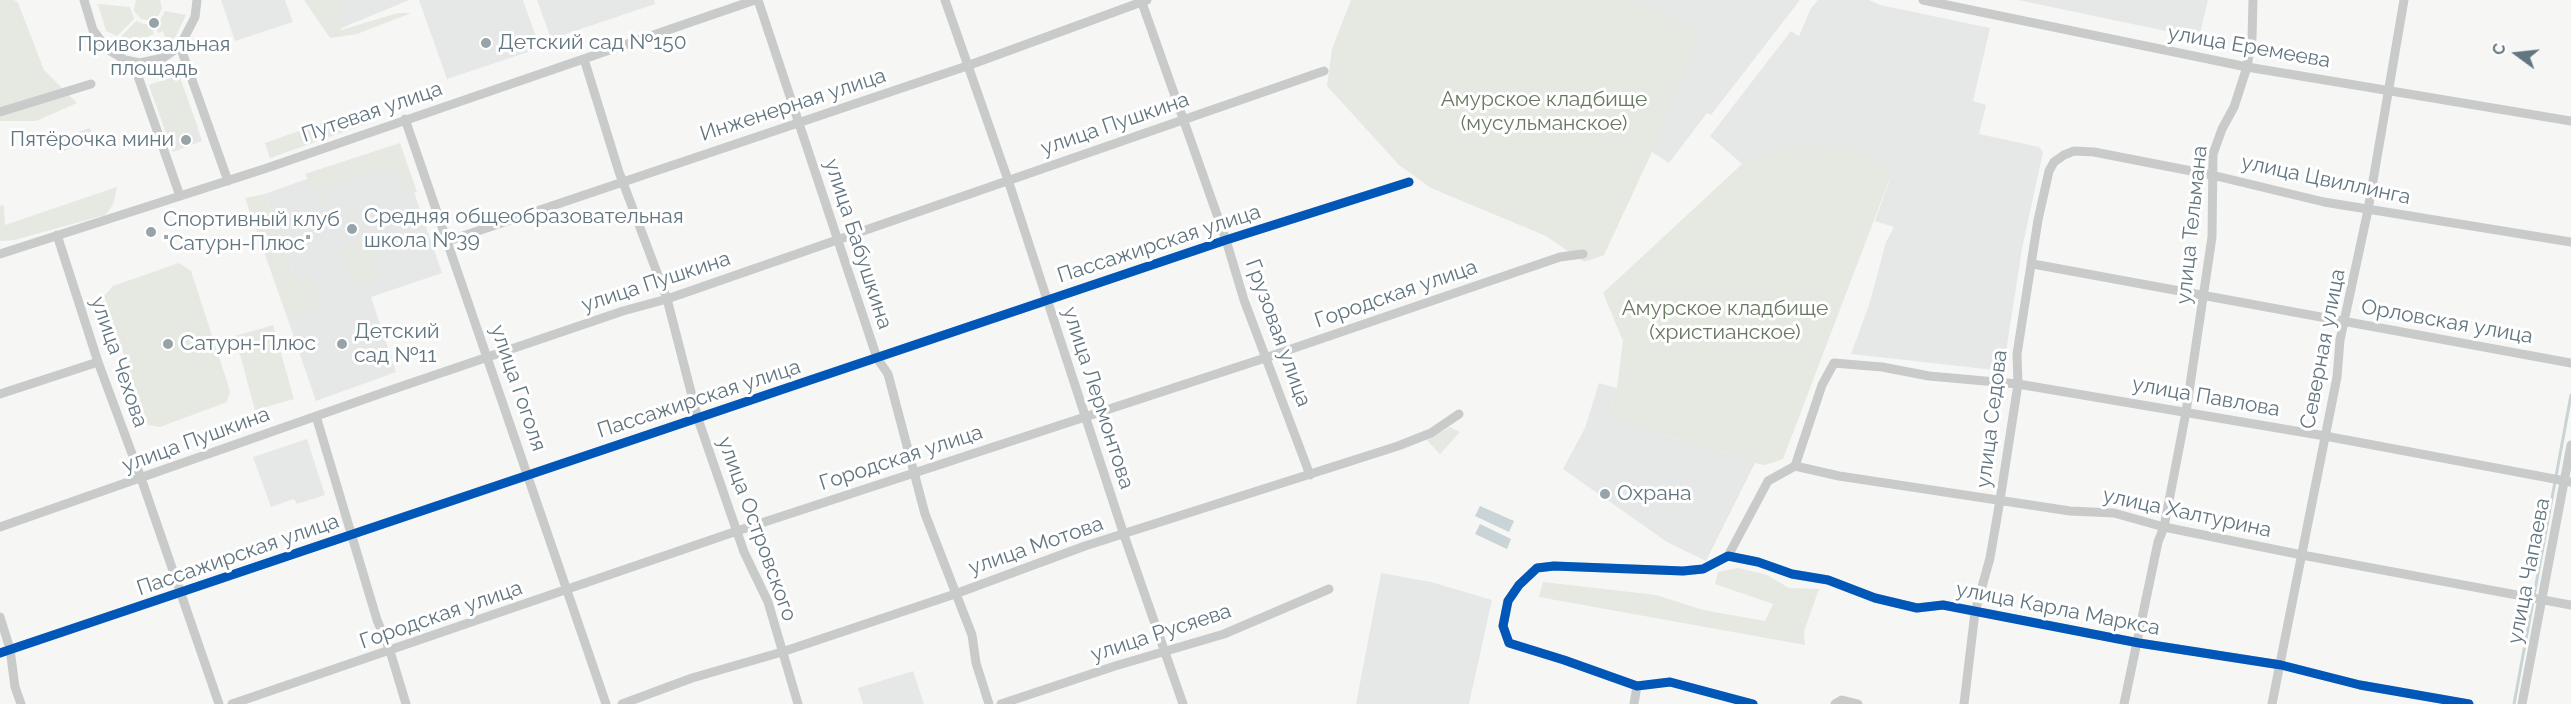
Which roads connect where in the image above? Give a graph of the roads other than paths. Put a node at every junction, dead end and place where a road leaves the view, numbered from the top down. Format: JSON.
{"nodes":[{"id":1,"x":84,"y":0,"type":"edge"},
{"id":2,"x":197,"y":0,"type":"edge"},
{"id":3,"x":756,"y":0,"type":"edge"},
{"id":4,"x":945,"y":0,"type":"edge"},
{"id":5,"x":1923,"y":0,"type":"edge"},
{"id":6,"x":2253,"y":0,"type":"edge"},
{"id":7,"x":2404,"y":0,"type":"edge"},
{"id":8,"x":1143,"y":1,"type":"edge"},
{"id":9,"x":180,"y":46,"type":"junction"},
{"id":10,"x":584,"y":59,"type":"junction"},
{"id":11,"x":133,"y":62,"type":"junction"},
{"id":12,"x":968,"y":66,"type":"junction"},
{"id":13,"x":2247,"y":67,"type":"junction"},
{"id":14,"x":1324,"y":71,"type":"dead end"},
{"id":15,"x":91,"y":84,"type":"dead end"},
{"id":16,"x":2389,"y":90,"type":"junction"},
{"id":17,"x":0,"y":112,"type":"edge"},
{"id":18,"x":405,"y":119,"type":"junction"},
{"id":19,"x":1184,"y":119,"type":"junction"},
{"id":20,"x":800,"y":122,"type":"junction"},
{"id":21,"x":2571,"y":122,"type":"edge"},
{"id":22,"x":2074,"y":151,"type":"joint"},
{"id":23,"x":2212,"y":175,"type":"junction"},
{"id":24,"x":1008,"y":180,"type":"junction"},
{"id":25,"x":228,"y":181,"type":"junction"},
{"id":26,"x":623,"y":181,"type":"junction"},
{"id":27,"x":1409,"y":182,"type":"dead end"},
{"id":28,"x":180,"y":196,"type":"junction"},
{"id":29,"x":2368,"y":210,"type":"junction"},
{"id":30,"x":57,"y":235,"type":"junction"},
{"id":31,"x":836,"y":240,"type":"junction"},
{"id":32,"x":1226,"y":240,"type":"junction"},
{"id":33,"x":448,"y":241,"type":"junction"},
{"id":34,"x":2571,"y":242,"type":"edge"},
{"id":35,"x":0,"y":254,"type":"edge"},
{"id":36,"x":1583,"y":254,"type":"dead end"},
{"id":37,"x":2033,"y":264,"type":"junction"},
{"id":38,"x":2203,"y":296,"type":"junction"},
{"id":39,"x":667,"y":299,"type":"junction"},
{"id":40,"x":1047,"y":300,"type":"junction"},
{"id":41,"x":2345,"y":322,"type":"junction"},
{"id":42,"x":488,"y":357,"type":"junction"},
{"id":43,"x":877,"y":358,"type":"junction"},
{"id":44,"x":1265,"y":358,"type":"junction"},
{"id":45,"x":98,"y":362,"type":"junction"},
{"id":46,"x":2571,"y":363,"type":"edge"},
{"id":47,"x":2018,"y":384,"type":"junction"},
{"id":48,"x":0,"y":394,"type":"edge"},
{"id":49,"x":2186,"y":412,"type":"junction"},
{"id":50,"x":1459,"y":414,"type":"dead end"},
{"id":51,"x":315,"y":416,"type":"junction"},
{"id":52,"x":1086,"y":416,"type":"junction"},
{"id":53,"x":698,"y":419,"type":"junction"},
{"id":54,"x":2325,"y":436,"type":"junction"},
{"id":55,"x":2571,"y":445,"type":"edge"},
{"id":56,"x":1795,"y":466,"type":"junction"},
{"id":57,"x":915,"y":472,"type":"junction"},
{"id":58,"x":528,"y":474,"type":"junction"},
{"id":59,"x":1310,"y":475,"type":"junction"},
{"id":60,"x":141,"y":477,"type":"junction"},
{"id":61,"x":2568,"y":481,"type":"edge"},
{"id":62,"x":2000,"y":500,"type":"junction"},
{"id":63,"x":0,"y":527,"type":"edge"},
{"id":64,"x":2164,"y":527,"type":"junction"},
{"id":65,"x":737,"y":531,"type":"junction"},
{"id":66,"x":1125,"y":535,"type":"junction"},
{"id":67,"x":352,"y":536,"type":"junction"},
{"id":68,"x":2302,"y":555,"type":"junction"},
{"id":69,"x":1728,"y":556,"type":"junction"},
{"id":70,"x":1329,"y":589,"type":"dead end"},
{"id":71,"x":568,"y":590,"type":"junction"},
{"id":72,"x":181,"y":593,"type":"junction"},
{"id":73,"x":955,"y":594,"type":"junction"},
{"id":74,"x":2541,"y":599,"type":"junction"},
{"id":75,"x":2571,"y":605,"type":"edge"},
{"id":76,"x":1975,"y":612,"type":"junction"},
{"id":77,"x":0,"y":617,"type":"edge"},
{"id":78,"x":2139,"y":644,"type":"junction"},
{"id":79,"x":5,"y":651,"type":"edge"},
{"id":80,"x":390,"y":651,"type":"junction"},
{"id":81,"x":782,"y":652,"type":"junction"},
{"id":82,"x":1164,"y":652,"type":"junction"},
{"id":83,"x":2281,"y":665,"type":"junction"},
{"id":84,"x":1637,"y":686,"type":"junction"},
{"id":85,"x":21,"y":704,"type":"edge"},
{"id":86,"x":219,"y":704,"type":"edge"},
{"id":87,"x":232,"y":704,"type":"edge"},
{"id":88,"x":406,"y":704,"type":"edge"},
{"id":89,"x":606,"y":704,"type":"edge"},
{"id":90,"x":622,"y":704,"type":"edge"},
{"id":91,"x":798,"y":704,"type":"edge"},
{"id":92,"x":988,"y":704,"type":"edge"},
{"id":93,"x":1001,"y":704,"type":"edge"},
{"id":94,"x":1183,"y":704,"type":"edge"},
{"id":95,"x":1634,"y":704,"type":"edge"},
{"id":96,"x":1753,"y":704,"type":"edge"},
{"id":97,"x":1835,"y":704,"type":"edge"},
{"id":98,"x":1858,"y":704,"type":"edge"},
{"id":99,"x":1964,"y":704,"type":"edge"},
{"id":100,"x":2124,"y":704,"type":"edge"},
{"id":101,"x":2272,"y":704,"type":"edge"},
{"id":102,"x":2469,"y":704,"type":"edge"},
{"id":103,"x":2522,"y":704,"type":"edge"}],
"edges":[{"from":1,"to":11,"type":"street"},
{"from":2,"to":9,"type":"street"},
{"from":3,"to":10,"type":"street","name":"Путевая улица"},
{"from":3,"to":20,"type":"street","name":"улица Бабушкина"},
{"from":4,"to":12,"type":"street","name":"улица Лермонтова"},
{"from":5,"to":13,"type":"street","name":"улица Еремеева"},
{"from":6,"to":13,"type":"street","name":"улица Тельмана"},
{"from":7,"to":16,"type":"street","name":"Северная улица"},
{"from":8,"to":12,"type":"street","name":"Инженерная улица"},
{"from":8,"to":19,"type":"street","name":"Грузовая улица"},
{"from":9,"to":11,"type":"street"},
{"from":9,"to":25,"type":"street"},
{"from":10,"to":18,"type":"street","name":"Путевая улица"},
{"from":10,"to":26,"type":"street","name":"улица Островского"},
{"from":11,"to":28,"type":"street"},
{"from":12,"to":20,"type":"street","name":"Инженерная улица"},
{"from":12,"to":24,"type":"street","name":"улица Лермонтова"},
{"from":13,"to":16,"type":"street","name":"улица Еремеева"},
{"from":13,"to":23,"type":"street","name":"улица Тельмана"},
{"from":14,"to":19,"type":"street","name":"улица Пушкина"},
{"from":15,"to":17,"type":"street"},
{"from":16,"to":21,"type":"street","name":"улица Еремеева"},
{"from":16,"to":29,"type":"street","name":"Северная улица"},
{"from":18,"to":25,"type":"street","name":"Путевая улица"},
{"from":18,"to":33,"type":"street","name":"улица Гоголя"},
{"from":19,"to":24,"type":"street","name":"улица Пушкина"},
{"from":19,"to":32,"type":"street","name":"Грузовая улица"},
{"from":20,"to":26,"type":"street","name":"Инженерная улица"},
{"from":20,"to":31,"type":"street","name":"улица Бабушкина"},
{"from":22,"to":23,"type":"street","name":"улица Цвиллинга"},
{"from":22,"to":37,"type":"street","name":"улица Седова"},
{"from":23,"to":29,"type":"street","name":"улица Цвиллинга"},
{"from":23,"to":38,"type":"street","name":"улица Тельмана"},
{"from":24,"to":31,"type":"street","name":"улица Пушкина"},
{"from":24,"to":40,"type":"street","name":"улица Лермонтова"},
{"from":25,"to":28,"type":"street","name":"Путевая улица"},
{"from":26,"to":33,"type":"street","name":"Инженерная улица"},
{"from":26,"to":39,"type":"street","name":"улица Островского"},
{"from":27,"to":32,"type":"street","name":"Пассажирская улица"},
{"from":28,"to":30,"type":"street","name":"Путевая улица"},
{"from":29,"to":34,"type":"street","name":"улица Цвиллинга"},
{"from":29,"to":41,"type":"street","name":"Северная улица"},
{"from":30,"to":35,"type":"street","name":"Путевая улица"},
{"from":30,"to":45,"type":"street","name":"улица Чехова"},
{"from":31,"to":39,"type":"street","name":"улица Пушкина"},
{"from":31,"to":43,"type":"street","name":"улица Бабушкина"},
{"from":32,"to":40,"type":"street","name":"Пассажирская улица"},
{"from":32,"to":44,"type":"street","name":"Грузовая улица"},
{"from":33,"to":42,"type":"street","name":"улица Гоголя"},
{"from":36,"to":44,"type":"street","name":"Городская улица"},
{"from":37,"to":38,"type":"street","name":"Орловская улица"},
{"from":37,"to":47,"type":"street","name":"улица Седова"},
{"from":38,"to":41,"type":"street","name":"Орловская улица"},
{"from":38,"to":49,"type":"street","name":"улица Тельмана"},
{"from":39,"to":42,"type":"street","name":"улица Пушкина"},
{"from":39,"to":53,"type":"street","name":"улица Островского"},
{"from":40,"to":43,"type":"street","name":"Пассажирская улица"},
{"from":40,"to":52,"type":"street","name":"улица Лермонтова"},
{"from":41,"to":46,"type":"street","name":"Орловская улица"},
{"from":41,"to":54,"type":"street","name":"Северная улица"},
{"from":42,"to":51,"type":"street","name":"улица Пушкина"},
{"from":42,"to":58,"type":"street","name":"улица Гоголя"},
{"from":43,"to":53,"type":"street","name":"Пассажирская улица"},
{"from":43,"to":57,"type":"street","name":"улица Бабушкина"},
{"from":44,"to":52,"type":"street","name":"Городская улица"},
{"from":44,"to":59,"type":"street","name":"Грузовая улица"},
{"from":45,"to":48,"type":"street"},
{"from":45,"to":60,"type":"street","name":"улица Чехова"},
{"from":47,"to":49,"type":"street","name":"улица Павлова"},
{"from":47,"to":56,"type":"street","name":"улица Павлова"},
{"from":47,"to":62,"type":"street","name":"улица Седова"},
{"from":49,"to":54,"type":"street","name":"улица Павлова"},
{"from":49,"to":64,"type":"street","name":"улица Тельмана"},
{"from":50,"to":59,"type":"street","name":"улица Мотова"},
{"from":51,"to":60,"type":"street","name":"улица Пушкина"},
{"from":51,"to":67,"type":"street"},
{"from":52,"to":57,"type":"street","name":"Городская улица"},
{"from":52,"to":66,"type":"street","name":"улица Лермонтова"},
{"from":53,"to":58,"type":"street","name":"Пассажирская улица"},
{"from":53,"to":65,"type":"street","name":"улица Островского"},
{"from":54,"to":61,"type":"street","name":"улица Павлова"},
{"from":54,"to":68,"type":"street","name":"Северная улица"},
{"from":55,"to":61,"type":"street","name":"улица Чапаева"},
{"from":56,"to":62,"type":"street","name":"улица Халтурина"},
{"from":56,"to":69,"type":"street"},
{"from":57,"to":65,"type":"street","name":"Городская улица"},
{"from":57,"to":73,"type":"street","name":"улица Бабушкина"},
{"from":58,"to":67,"type":"street","name":"Пассажирская улица"},
{"from":58,"to":71,"type":"street","name":"улица Гоголя"},
{"from":59,"to":66,"type":"street","name":"улица Мотова"},
{"from":60,"to":63,"type":"street","name":"улица Пушкина"},
{"from":60,"to":72,"type":"street","name":"улица Чехова"},
{"from":61,"to":74,"type":"street","name":"улица Чапаева"},
{"from":62,"to":64,"type":"street","name":"улица Халтурина"},
{"from":62,"to":76,"type":"street","name":"улица Седова"},
{"from":64,"to":68,"type":"street","name":"улица Халтурина"},
{"from":64,"to":78,"type":"street","name":"улица Тельмана"},
{"from":65,"to":71,"type":"street","name":"Городская улица"},
{"from":65,"to":81,"type":"street","name":"улица Островского"},
{"from":66,"to":73,"type":"street","name":"улица Мотова"},
{"from":66,"to":82,"type":"street","name":"улица Лермонтова"},
{"from":67,"to":72,"type":"street","name":"Пассажирская улица"},
{"from":67,"to":80,"type":"street"},
{"from":68,"to":74,"type":"street","name":"улица Халтурина"},
{"from":68,"to":83,"type":"street","name":"Северная улица"},
{"from":69,"to":76,"type":"street","name":"улица Карла Маркса"},
{"from":69,"to":84,"type":"street"},
{"from":70,"to":82,"type":"street","name":"улица Русяева"},
{"from":71,"to":80,"type":"street","name":"Городская улица"},
{"from":71,"to":89,"type":"street","name":"улица Гоголя"},
{"from":72,"to":79,"type":"street","name":"Пассажирская улица"},
{"from":72,"to":86,"type":"street","name":"улица Чехова"},
{"from":73,"to":81,"type":"street","name":"улица Мотова"},
{"from":73,"to":92,"type":"street","name":"улица Бабушкина"},
{"from":74,"to":75,"type":"street","name":"улица Халтурина"},
{"from":74,"to":103,"type":"street","name":"улица Чапаева"},
{"from":76,"to":78,"type":"street","name":"улица Карла Маркса"},
{"from":76,"to":99,"type":"street","name":"улица Седова"},
{"from":77,"to":79,"type":"street"},
{"from":78,"to":83,"type":"street","name":"улица Карла Маркса"},
{"from":78,"to":100,"type":"street","name":"улица Тельмана"},
{"from":79,"to":85,"type":"street"},
{"from":80,"to":87,"type":"street","name":"Городская улица"},
{"from":80,"to":88,"type":"street"},
{"from":81,"to":90,"type":"street","name":"улица Мотова"},
{"from":81,"to":91,"type":"street","name":"улица Островского"},
{"from":82,"to":93,"type":"street","name":"улица Русяева"},
{"from":82,"to":94,"type":"street","name":"улица Лермонтова"},
{"from":83,"to":101,"type":"street","name":"Северная улица"},
{"from":83,"to":102,"type":"street","name":"улица Карла Маркса"},
{"from":84,"to":95,"type":"street"},
{"from":84,"to":96,"type":"street"},
{"from":97,"to":98,"type":"street"}]}
